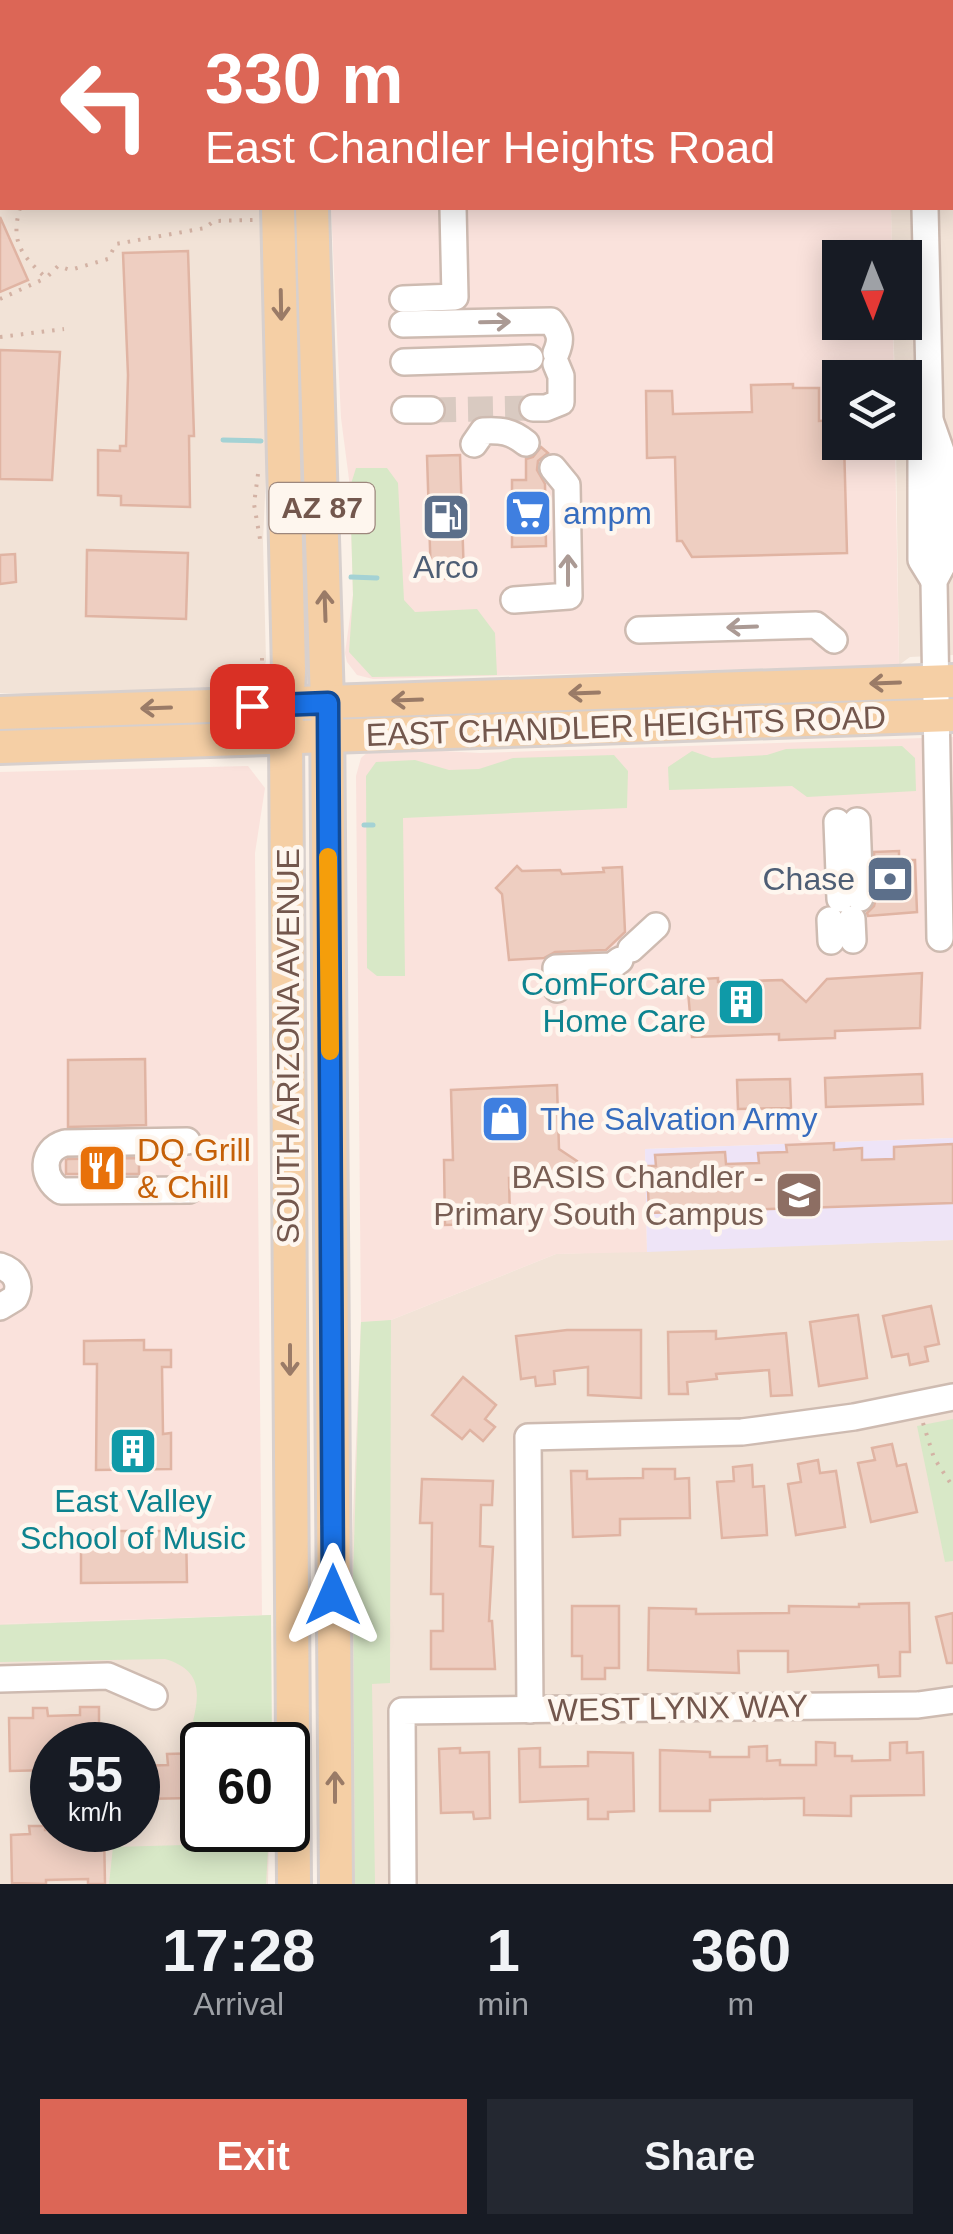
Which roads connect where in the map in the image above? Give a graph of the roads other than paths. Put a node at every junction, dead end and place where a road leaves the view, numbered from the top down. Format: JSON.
{"nodes":[{"id":1,"x":312,"y":210,"type":"edge"},
{"id":2,"x":453,"y":210,"type":"edge"},
{"id":3,"x":925,"y":210,"type":"edge"},
{"id":4,"x":266,"y":214,"type":"edge"},
{"id":5,"x":530,"y":358,"type":"dead end"},
{"id":6,"x":404,"y":362,"type":"dead end"},
{"id":7,"x":533,"y":408,"type":"tunnel mouth"},
{"id":8,"x":405,"y":410,"type":"dead end"},
{"id":9,"x":432,"y":410,"type":"tunnel mouth"},
{"id":10,"x":526,"y":443,"type":"dead end"},
{"id":11,"x":474,"y":444,"type":"dead end"},
{"id":12,"x":553,"y":468,"type":"dead end"},
{"id":13,"x":514,"y":600,"type":"dead end"},
{"id":14,"x":638,"y":630,"type":"dead end"},
{"id":15,"x":834,"y":640,"type":"dead end"},
{"id":16,"x":944,"y":681,"type":"edge"},
{"id":17,"x":836,"y":702,"type":"junction"},
{"id":18,"x":0,"y":712,"type":"edge"},
{"id":19,"x":944,"y":715,"type":"edge"},
{"id":20,"x":327,"y":719,"type":"junction"},
{"id":21,"x":287,"y":721,"type":"junction"},
{"id":22,"x":0,"y":747,"type":"edge"},
{"id":23,"x":842,"y":825,"type":"dead end"},
{"id":24,"x":846,"y":919,"type":"dead end"},
{"id":25,"x":656,"y":926,"type":"dead end"},
{"id":26,"x":940,"y":938,"type":"dead end"},
{"id":27,"x":557,"y":989,"type":"dead end"},
{"id":28,"x":187,"y":1141,"type":"dead end"},
{"id":29,"x":189,"y":1190,"type":"dead end"},
{"id":30,"x":0,"y":1266,"type":"edge"},
{"id":31,"x":0,"y":1307,"type":"edge"},
{"id":32,"x":953,"y":1397,"type":"edge"},
{"id":33,"x":0,"y":1679,"type":"edge"},
{"id":34,"x":154,"y":1696,"type":"dead end"},
{"id":35,"x":953,"y":1700,"type":"edge"},
{"id":36,"x":530,"y":1710,"type":"junction"},
{"id":37,"x":294,"y":1884,"type":"edge"},
{"id":38,"x":336,"y":1884,"type":"edge"},
{"id":39,"x":403,"y":1884,"type":"edge"}],
"edges":[{"from":20,"to":1,"type":"main road","name":"SOUTH ARIZONA AVENUE","number":"AZ 87","one_way":true},
{"from":2,"to":7,"type":"street","one_way":true},
{"from":3,"to":16,"type":"street"},
{"from":4,"to":21,"type":"main road","name":"SOUTH ARIZONA AVENUE","number":"AZ 87","one_way":true},
{"from":5,"to":6,"type":"street"},
{"from":8,"to":9,"type":"street"},
{"from":10,"to":11,"type":"street"},
{"from":13,"to":12,"type":"street","one_way":true},
{"from":15,"to":14,"type":"street","one_way":true},
{"from":16,"to":17,"type":"main road","name":"EAST CHANDLER HEIGHTS ROAD","one_way":true},
{"from":16,"to":19,"type":"street"},
{"from":17,"to":19,"type":"main road","name":"EAST CHANDLER HEIGHTS ROAD"},
{"from":17,"to":20,"type":"main road","name":"EAST CHANDLER HEIGHTS ROAD"},
{"from":21,"to":18,"type":"main road","name":"EAST CHANDLER HEIGHTS ROAD","one_way":true},
{"from":19,"to":26,"type":"street"},
{"from":20,"to":21,"type":"main road","name":"EAST CHANDLER HEIGHTS ROAD"},
{"from":38,"to":20,"type":"main road","name":"SOUTH ARIZONA AVENUE","number":"AZ 87","one_way":true},
{"from":21,"to":22,"type":"main road","name":"EAST CHANDLER HEIGHTS ROAD"},
{"from":21,"to":37,"type":"main road","name":"SOUTH ARIZONA AVENUE","number":"AZ 87","one_way":true},
{"from":23,"to":24,"type":"street"},
{"from":25,"to":27,"type":"street"},
{"from":28,"to":29,"type":"street"},
{"from":30,"to":31,"type":"street"},
{"from":32,"to":36,"type":"street"},
{"from":33,"to":34,"type":"street"},
{"from":35,"to":36,"type":"street","name":"WEST LYNX WAY"},
{"from":36,"to":39,"type":"street","name":"WEST LYNX WAY"}]}
